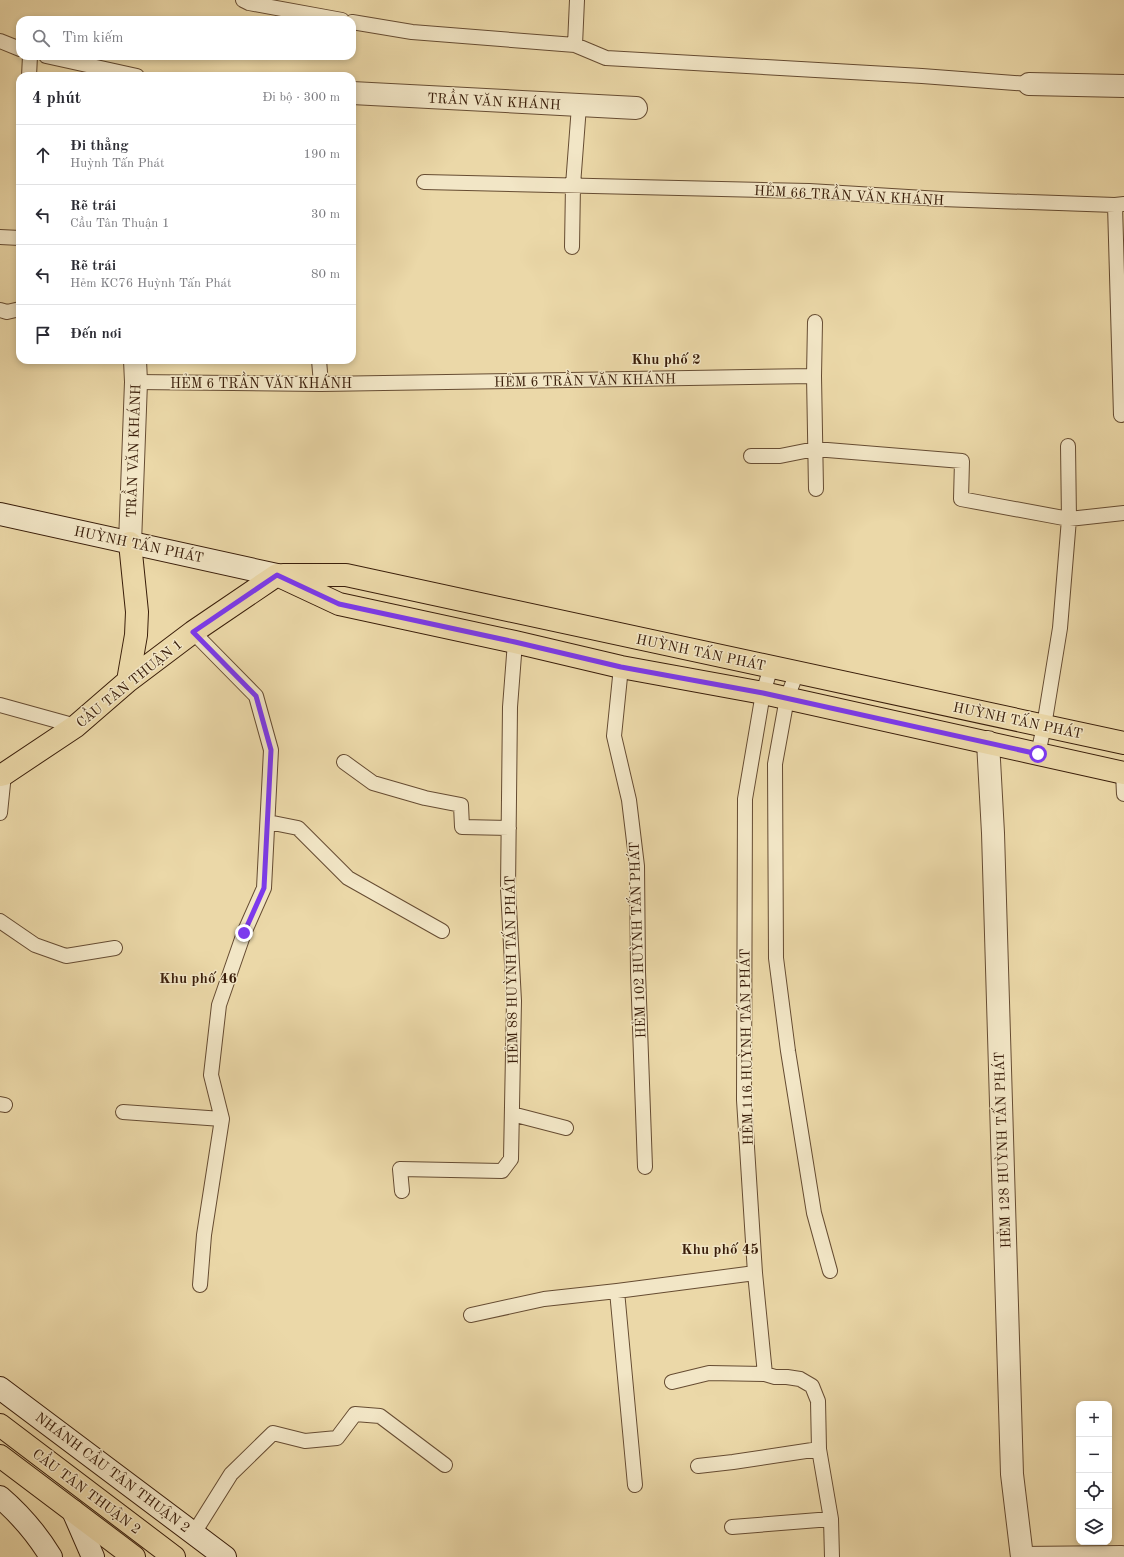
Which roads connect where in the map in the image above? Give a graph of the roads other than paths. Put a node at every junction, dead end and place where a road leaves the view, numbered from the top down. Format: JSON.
{"nodes":[{"id":1,"x":243,"y":0,"type":"edge"},
{"id":2,"x":577,"y":0,"type":"edge"},
{"id":3,"x":320,"y":16,"type":"edge"},
{"id":4,"x":356,"y":23,"type":"edge"},
{"id":5,"x":0,"y":41,"type":"edge"},
{"id":6,"x":575,"y":45,"type":"junction"},
{"id":7,"x":16,"y":47,"type":"edge"},
{"id":8,"x":30,"y":60,"type":"edge"},
{"id":9,"x":64,"y":60,"type":"edge"},
{"id":10,"x":29,"y":72,"type":"edge"},
{"id":11,"x":119,"y":72,"type":"edge"},
{"id":12,"x":1029,"y":84,"type":"joint"},
{"id":13,"x":1124,"y":86,"type":"edge"},
{"id":14,"x":356,"y":93,"type":"edge"},
{"id":15,"x":579,"y":106,"type":"junction"},
{"id":16,"x":636,"y":108,"type":"dead end"},
{"id":17,"x":424,"y":182,"type":"dead end"},
{"id":18,"x":573,"y":185,"type":"junction"},
{"id":19,"x":1120,"y":205,"type":"edge"},
{"id":20,"x":0,"y":237,"type":"edge"},
{"id":21,"x":16,"y":238,"type":"edge"},
{"id":22,"x":572,"y":247,"type":"dead end"},
{"id":23,"x":0,"y":310,"type":"edge"},
{"id":24,"x":16,"y":310,"type":"edge"},
{"id":25,"x":815,"y":322,"type":"dead end"},
{"id":26,"x":135,"y":364,"type":"edge"},
{"id":27,"x":320,"y":364,"type":"edge"},
{"id":28,"x":814,"y":376,"type":"junction"},
{"id":29,"x":136,"y":382,"type":"junction"},
{"id":30,"x":322,"y":384,"type":"junction"},
{"id":31,"x":1121,"y":415,"type":"dead end"},
{"id":32,"x":1068,"y":446,"type":"dead end"},
{"id":33,"x":815,"y":449,"type":"junction"},
{"id":34,"x":751,"y":456,"type":"dead end"},
{"id":35,"x":816,"y":489,"type":"dead end"},
{"id":36,"x":1124,"y":513,"type":"edge"},
{"id":37,"x":0,"y":514,"type":"edge"},
{"id":38,"x":1069,"y":519,"type":"junction"},
{"id":39,"x":130,"y":543,"type":"junction"},
{"id":40,"x":277,"y":575,"type":"junction"},
{"id":41,"x":193,"y":632,"type":"junction"},
{"id":42,"x":515,"y":642,"type":"junction"},
{"id":43,"x":621,"y":667,"type":"junction"},
{"id":44,"x":771,"y":667,"type":"junction"},
{"id":45,"x":797,"y":672,"type":"junction"},
{"id":46,"x":128,"y":681,"type":"junction"},
{"id":47,"x":763,"y":693,"type":"junction"},
{"id":48,"x":787,"y":698,"type":"junction"},
{"id":49,"x":0,"y":705,"type":"edge"},
{"id":50,"x":76,"y":726,"type":"junction"},
{"id":51,"x":1044,"y":726,"type":"junction"},
{"id":52,"x":1076,"y":733,"type":"junction"},
{"id":53,"x":988,"y":742,"type":"junction"},
{"id":54,"x":1124,"y":743,"type":"edge"},
{"id":55,"x":1038,"y":754,"type":"junction"},
{"id":56,"x":344,"y":762,"type":"dead end"},
{"id":57,"x":1075,"y":763,"type":"junction"},
{"id":58,"x":2,"y":774,"type":"edge"},
{"id":59,"x":1124,"y":780,"type":"edge"},
{"id":60,"x":0,"y":813,"type":"edge"},
{"id":61,"x":268,"y":822,"type":"junction"},
{"id":62,"x":509,"y":828,"type":"junction"},
{"id":63,"x":0,"y":921,"type":"edge"},
{"id":64,"x":442,"y":931,"type":"dead end"},
{"id":65,"x":115,"y":948,"type":"dead end"},
{"id":66,"x":123,"y":1112,"type":"dead end"},
{"id":67,"x":512,"y":1114,"type":"junction"},
{"id":68,"x":222,"y":1119,"type":"junction"},
{"id":69,"x":566,"y":1128,"type":"dead end"},
{"id":70,"x":645,"y":1167,"type":"dead end"},
{"id":71,"x":402,"y":1191,"type":"dead end"},
{"id":72,"x":830,"y":1271,"type":"dead end"},
{"id":73,"x":755,"y":1273,"type":"junction"},
{"id":74,"x":200,"y":1285,"type":"dead end"},
{"id":75,"x":618,"y":1291,"type":"junction"},
{"id":76,"x":471,"y":1316,"type":"dead end"},
{"id":77,"x":765,"y":1374,"type":"junction"},
{"id":78,"x":672,"y":1382,"type":"dead end"},
{"id":79,"x":0,"y":1388,"type":"edge"},
{"id":80,"x":0,"y":1425,"type":"edge"},
{"id":81,"x":819,"y":1449,"type":"junction"},
{"id":82,"x":0,"y":1456,"type":"edge"},
{"id":83,"x":445,"y":1465,"type":"dead end"},
{"id":84,"x":698,"y":1466,"type":"dead end"},
{"id":85,"x":635,"y":1485,"type":"dead end"},
{"id":86,"x":0,"y":1498,"type":"edge"},
{"id":87,"x":73,"y":1511,"type":"junction"},
{"id":88,"x":831,"y":1519,"type":"junction"},
{"id":89,"x":732,"y":1527,"type":"dead end"},
{"id":90,"x":194,"y":1534,"type":"junction"},
{"id":91,"x":1122,"y":1553,"type":"dead end"},
{"id":92,"x":1021,"y":1555,"type":"edge"},
{"id":93,"x":51,"y":1557,"type":"edge"},
{"id":94,"x":93,"y":1557,"type":"edge"},
{"id":95,"x":134,"y":1557,"type":"edge"},
{"id":96,"x":174,"y":1557,"type":"edge"},
{"id":97,"x":225,"y":1557,"type":"edge"},
{"id":98,"x":832,"y":1557,"type":"edge"}],
"edges":[{"from":1,"to":3,"type":"lane"},
{"from":2,"to":6,"type":"lane"},
{"from":4,"to":6,"type":"lane"},
{"from":5,"to":7,"type":"lane"},
{"from":6,"to":12,"type":"lane"},
{"from":8,"to":10,"type":"lane"},
{"from":9,"to":11,"type":"lane"},
{"from":12,"to":13,"type":"street"},
{"from":14,"to":15,"type":"street","name":"TRẦN VĂN KHÁNH"},
{"from":15,"to":16,"type":"street","name":"TRẦN VĂN KHÁNH"},
{"from":15,"to":18,"type":"lane"},
{"from":17,"to":18,"type":"lane","name":"HẺM 66 TRẦN VĂN KHÁNH"},
{"from":18,"to":19,"type":"lane","name":"HẺM 66 TRẦN VĂN KHÁNH"},
{"from":18,"to":22,"type":"lane"},
{"from":19,"to":31,"type":"lane"},
{"from":20,"to":21,"type":"lane"},
{"from":23,"to":24,"type":"lane"},
{"from":25,"to":28,"type":"lane"},
{"from":26,"to":29,"type":"street","name":"TRẦN VĂN KHÁNH"},
{"from":27,"to":30,"type":"lane"},
{"from":28,"to":30,"type":"lane","name":"HẺM 6 TRẦN VĂN KHÁNH"},
{"from":28,"to":33,"type":"lane"},
{"from":29,"to":30,"type":"lane","name":"HẺM 6 TRẦN VĂN KHÁNH"},
{"from":29,"to":39,"type":"street","name":"TRẦN VĂN KHÁNH"},
{"from":32,"to":38,"type":"lane"},
{"from":33,"to":34,"type":"lane"},
{"from":33,"to":35,"type":"lane"},
{"from":33,"to":38,"type":"lane"},
{"from":36,"to":38,"type":"lane"},
{"from":37,"to":39,"type":"street","name":"HUỲNH TẤN PHÁT"},
{"from":38,"to":51,"type":"lane"},
{"from":39,"to":40,"type":"street","name":"HUỲNH TẤN PHÁT"},
{"from":39,"to":46,"type":"main road"},
{"from":40,"to":41,"type":"main road","name":"CẦU TÂN THUẬN 1"},
{"from":40,"to":42,"type":"main road","name":"HUỲNH TẤN PHÁT"},
{"from":40,"to":44,"type":"main road","name":"HUỲNH TẤN PHÁT"},
{"from":41,"to":46,"type":"main road","name":"CẦU TÂN THUẬN 1"},
{"from":41,"to":61,"type":"lane"},
{"from":42,"to":43,"type":"main road","name":"HUỲNH TẤN PHÁT"},
{"from":42,"to":62,"type":"lane","name":"HẺM 88 HUỲNH TẤN PHÁT"},
{"from":43,"to":47,"type":"main road","name":"HUỲNH TẤN PHÁT"},
{"from":43,"to":70,"type":"lane","name":"HẺM 102 HUỲNH TẤN PHÁT"},
{"from":44,"to":45,"type":"main road","name":"HUỲNH TẤN PHÁT"},
{"from":44,"to":47,"type":"lane","name":"HẺM 116 HUỲNH TẤN PHÁT"},
{"from":45,"to":48,"type":"lane"},
{"from":45,"to":51,"type":"main road","name":"HUỲNH TẤN PHÁT"},
{"from":46,"to":50,"type":"main road","name":"CẦU TÂN THUẬN 1"},
{"from":47,"to":48,"type":"main road","name":"HUỲNH TẤN PHÁT"},
{"from":47,"to":73,"type":"lane","name":"HẺM 116 HUỲNH TẤN PHÁT"},
{"from":48,"to":53,"type":"main road","name":"HUỲNH TẤN PHÁT"},
{"from":48,"to":72,"type":"lane"},
{"from":49,"to":50,"type":"lane"},
{"from":50,"to":58,"type":"main road","name":"CẦU TÂN THUẬN 1"},
{"from":51,"to":52,"type":"main road","name":"HUỲNH TẤN PHÁT"},
{"from":51,"to":55,"type":"lane"},
{"from":52,"to":54,"type":"main road","name":"HUỲNH TẤN PHÁT"},
{"from":52,"to":57,"type":"main road"},
{"from":53,"to":55,"type":"main road","name":"HUỲNH TẤN PHÁT"},
{"from":53,"to":92,"type":"street","name":"HẺM 128 HUỲNH TẤN PHÁT"},
{"from":55,"to":57,"type":"main road","name":"HUỲNH TẤN PHÁT"},
{"from":56,"to":62,"type":"lane"},
{"from":57,"to":59,"type":"main road","name":"HUỲNH TẤN PHÁT"},
{"from":58,"to":60,"type":"lane"},
{"from":61,"to":64,"type":"lane"},
{"from":61,"to":68,"type":"lane"},
{"from":62,"to":67,"type":"lane","name":"HẺM 88 HUỲNH TẤN PHÁT"},
{"from":63,"to":65,"type":"lane"},
{"from":66,"to":68,"type":"lane"},
{"from":67,"to":69,"type":"lane"},
{"from":67,"to":71,"type":"lane","name":"HẺM 88 HUỲNH TẤN PHÁT"},
{"from":68,"to":74,"type":"lane"},
{"from":73,"to":75,"type":"lane"},
{"from":73,"to":77,"type":"lane","name":"HẺM 116 HUỲNH TẤN PHÁT"},
{"from":75,"to":76,"type":"lane"},
{"from":75,"to":85,"type":"lane"},
{"from":77,"to":78,"type":"lane"},
{"from":77,"to":81,"type":"lane"},
{"from":79,"to":90,"type":"street","name":"NHÁNH CẦU TÂN THUẬN 2"},
{"from":80,"to":96,"type":"main road","name":"CẦU TÂN THUẬN 2"},
{"from":81,"to":84,"type":"lane"},
{"from":81,"to":88,"type":"lane"},
{"from":82,"to":87,"type":"main road","name":"CẦU TÂN THUẬN 2"},
{"from":83,"to":90,"type":"lane"},
{"from":86,"to":93,"type":"street"},
{"from":87,"to":94,"type":"street"},
{"from":87,"to":95,"type":"main road","name":"CẦU TÂN THUẬN 2"},
{"from":88,"to":89,"type":"lane"},
{"from":88,"to":98,"type":"lane"},
{"from":90,"to":97,"type":"street","name":"NHÁNH CẦU TÂN THUẬN 2"},
{"from":91,"to":92,"type":"lane"}]}
